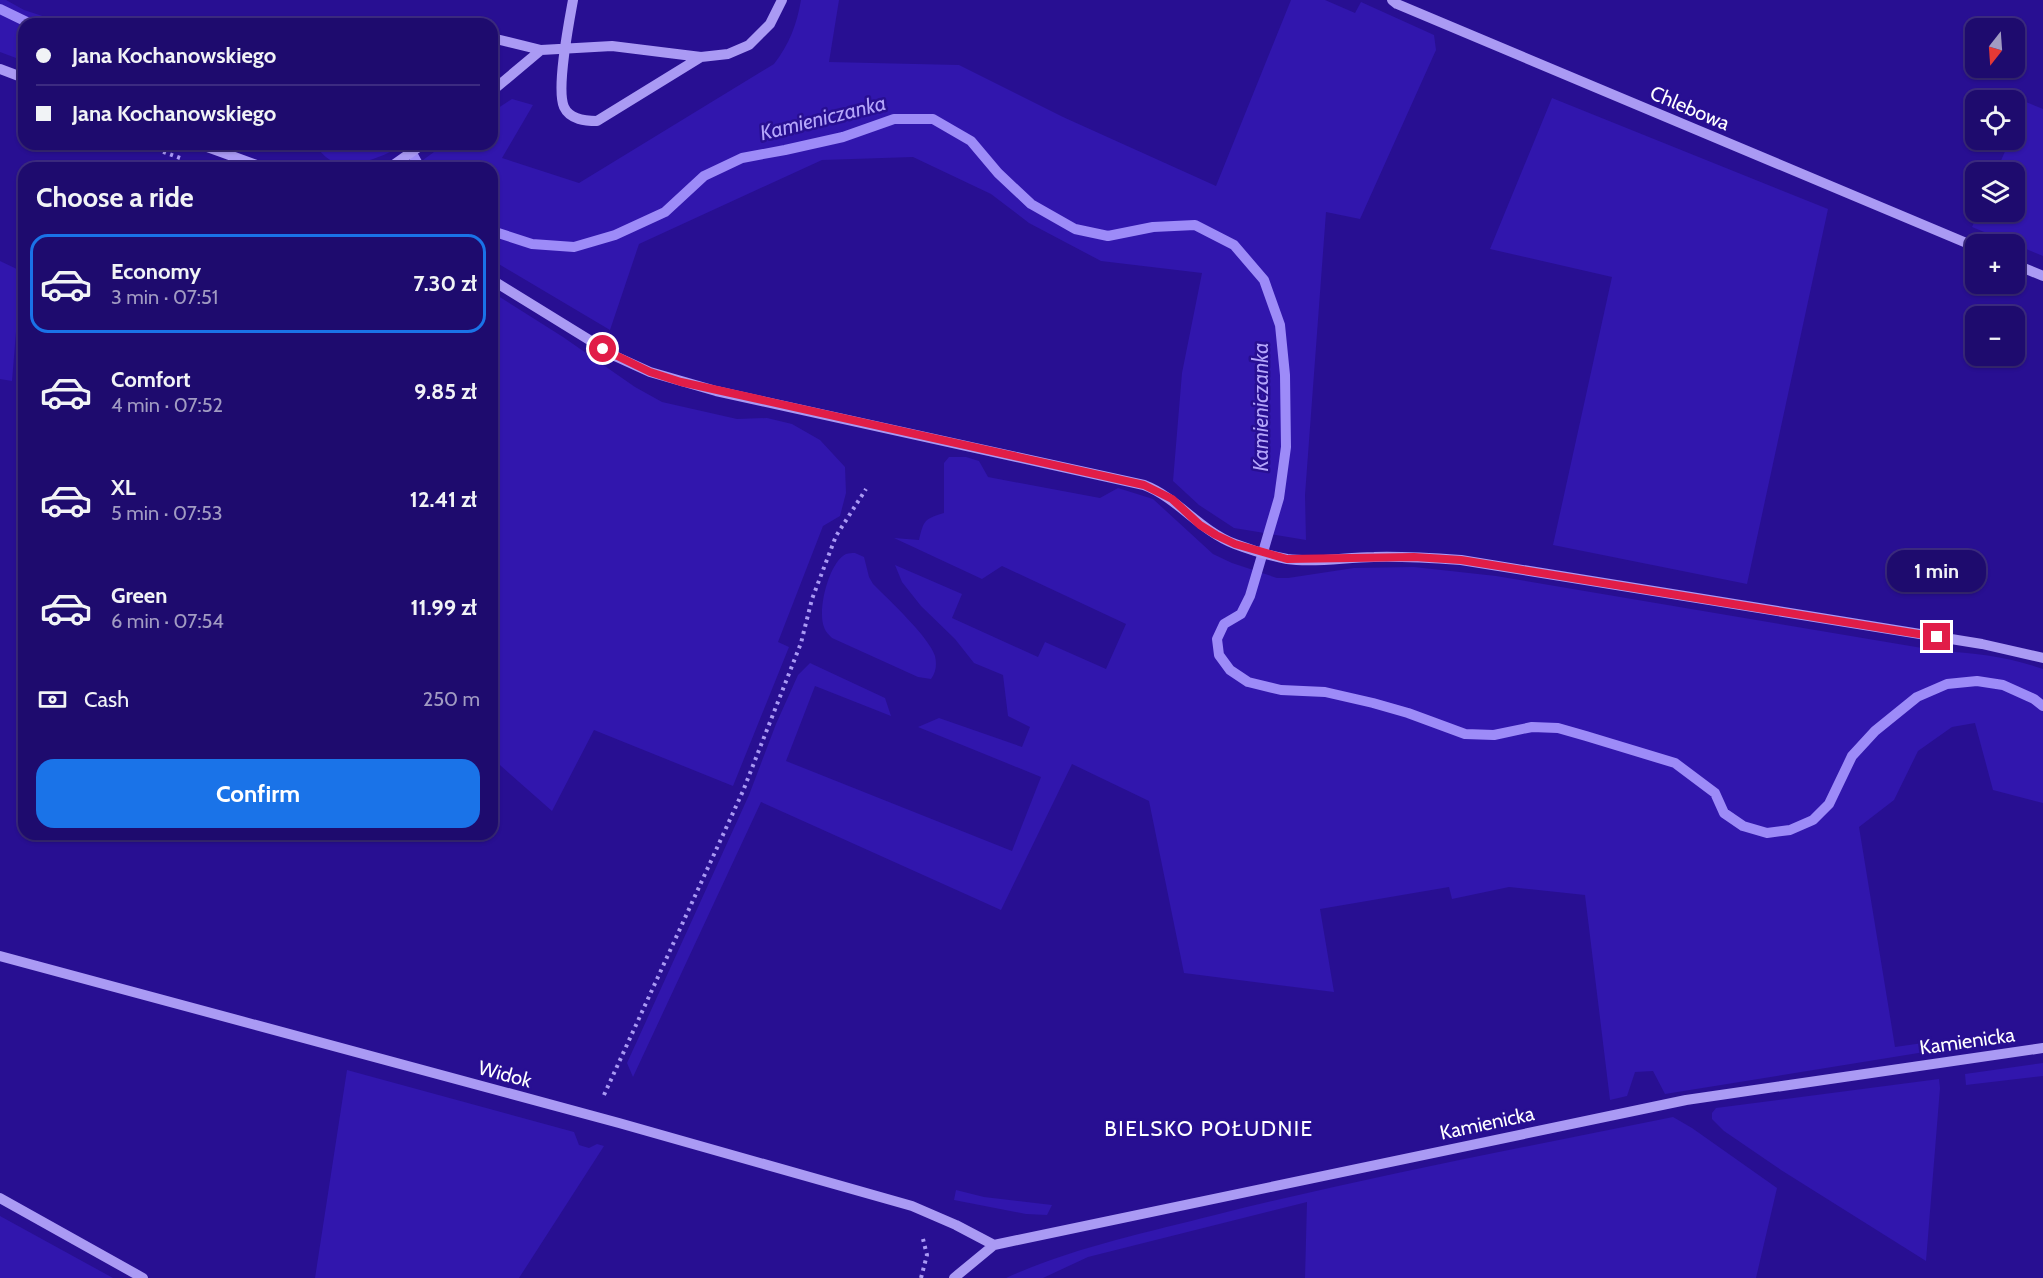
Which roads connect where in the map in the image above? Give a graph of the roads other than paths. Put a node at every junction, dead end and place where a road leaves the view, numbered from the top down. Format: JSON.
{"nodes":[{"id":1,"x":573,"y":0,"type":"edge"},
{"id":2,"x":782,"y":0,"type":"edge"},
{"id":3,"x":1392,"y":0,"type":"edge"},
{"id":4,"x":498,"y":39,"type":"edge"},
{"id":5,"x":565,"y":47,"type":"junction"},
{"id":6,"x":541,"y":50,"type":"junction"},
{"id":7,"x":701,"y":57,"type":"junction"},
{"id":8,"x":0,"y":69,"type":"edge"},
{"id":9,"x":18,"y":76,"type":"edge"},
{"id":10,"x":498,"y":86,"type":"edge"},
{"id":11,"x":216,"y":150,"type":"edge"},
{"id":12,"x":415,"y":150,"type":"edge"},
{"id":13,"x":249,"y":162,"type":"edge"},
{"id":14,"x":398,"y":162,"type":"edge"},
{"id":15,"x":1965,"y":243,"type":"edge"},
{"id":16,"x":2025,"y":269,"type":"edge"},
{"id":17,"x":2043,"y":276,"type":"edge"},
{"id":18,"x":498,"y":284,"type":"edge"},
{"id":19,"x":2043,"y":658,"type":"edge"},
{"id":20,"x":0,"y":956,"type":"edge"},
{"id":21,"x":2043,"y":1048,"type":"edge"},
{"id":22,"x":0,"y":1198,"type":"edge"},
{"id":23,"x":994,"y":1245,"type":"junction"},
{"id":24,"x":143,"y":1278,"type":"edge"},
{"id":25,"x":954,"y":1278,"type":"edge"}],
"edges":[{"from":1,"to":5,"type":"street"},
{"from":2,"to":7,"type":"street"},
{"from":3,"to":15,"type":"street","name":"Chlebowa"},
{"from":4,"to":6,"type":"street"},
{"from":5,"to":6,"type":"street"},
{"from":5,"to":7,"type":"street"},
{"from":5,"to":7,"type":"street"},
{"from":6,"to":10,"type":"street"},
{"from":8,"to":9,"type":"street"},
{"from":11,"to":13,"type":"street"},
{"from":12,"to":14,"type":"street"},
{"from":16,"to":17,"type":"street"},
{"from":18,"to":19,"type":"street"},
{"from":20,"to":23,"type":"street","name":"Widok"},
{"from":21,"to":23,"type":"street","name":"Kamienicka"},
{"from":22,"to":24,"type":"street"},
{"from":23,"to":25,"type":"street","name":"Kamienicka"}]}
